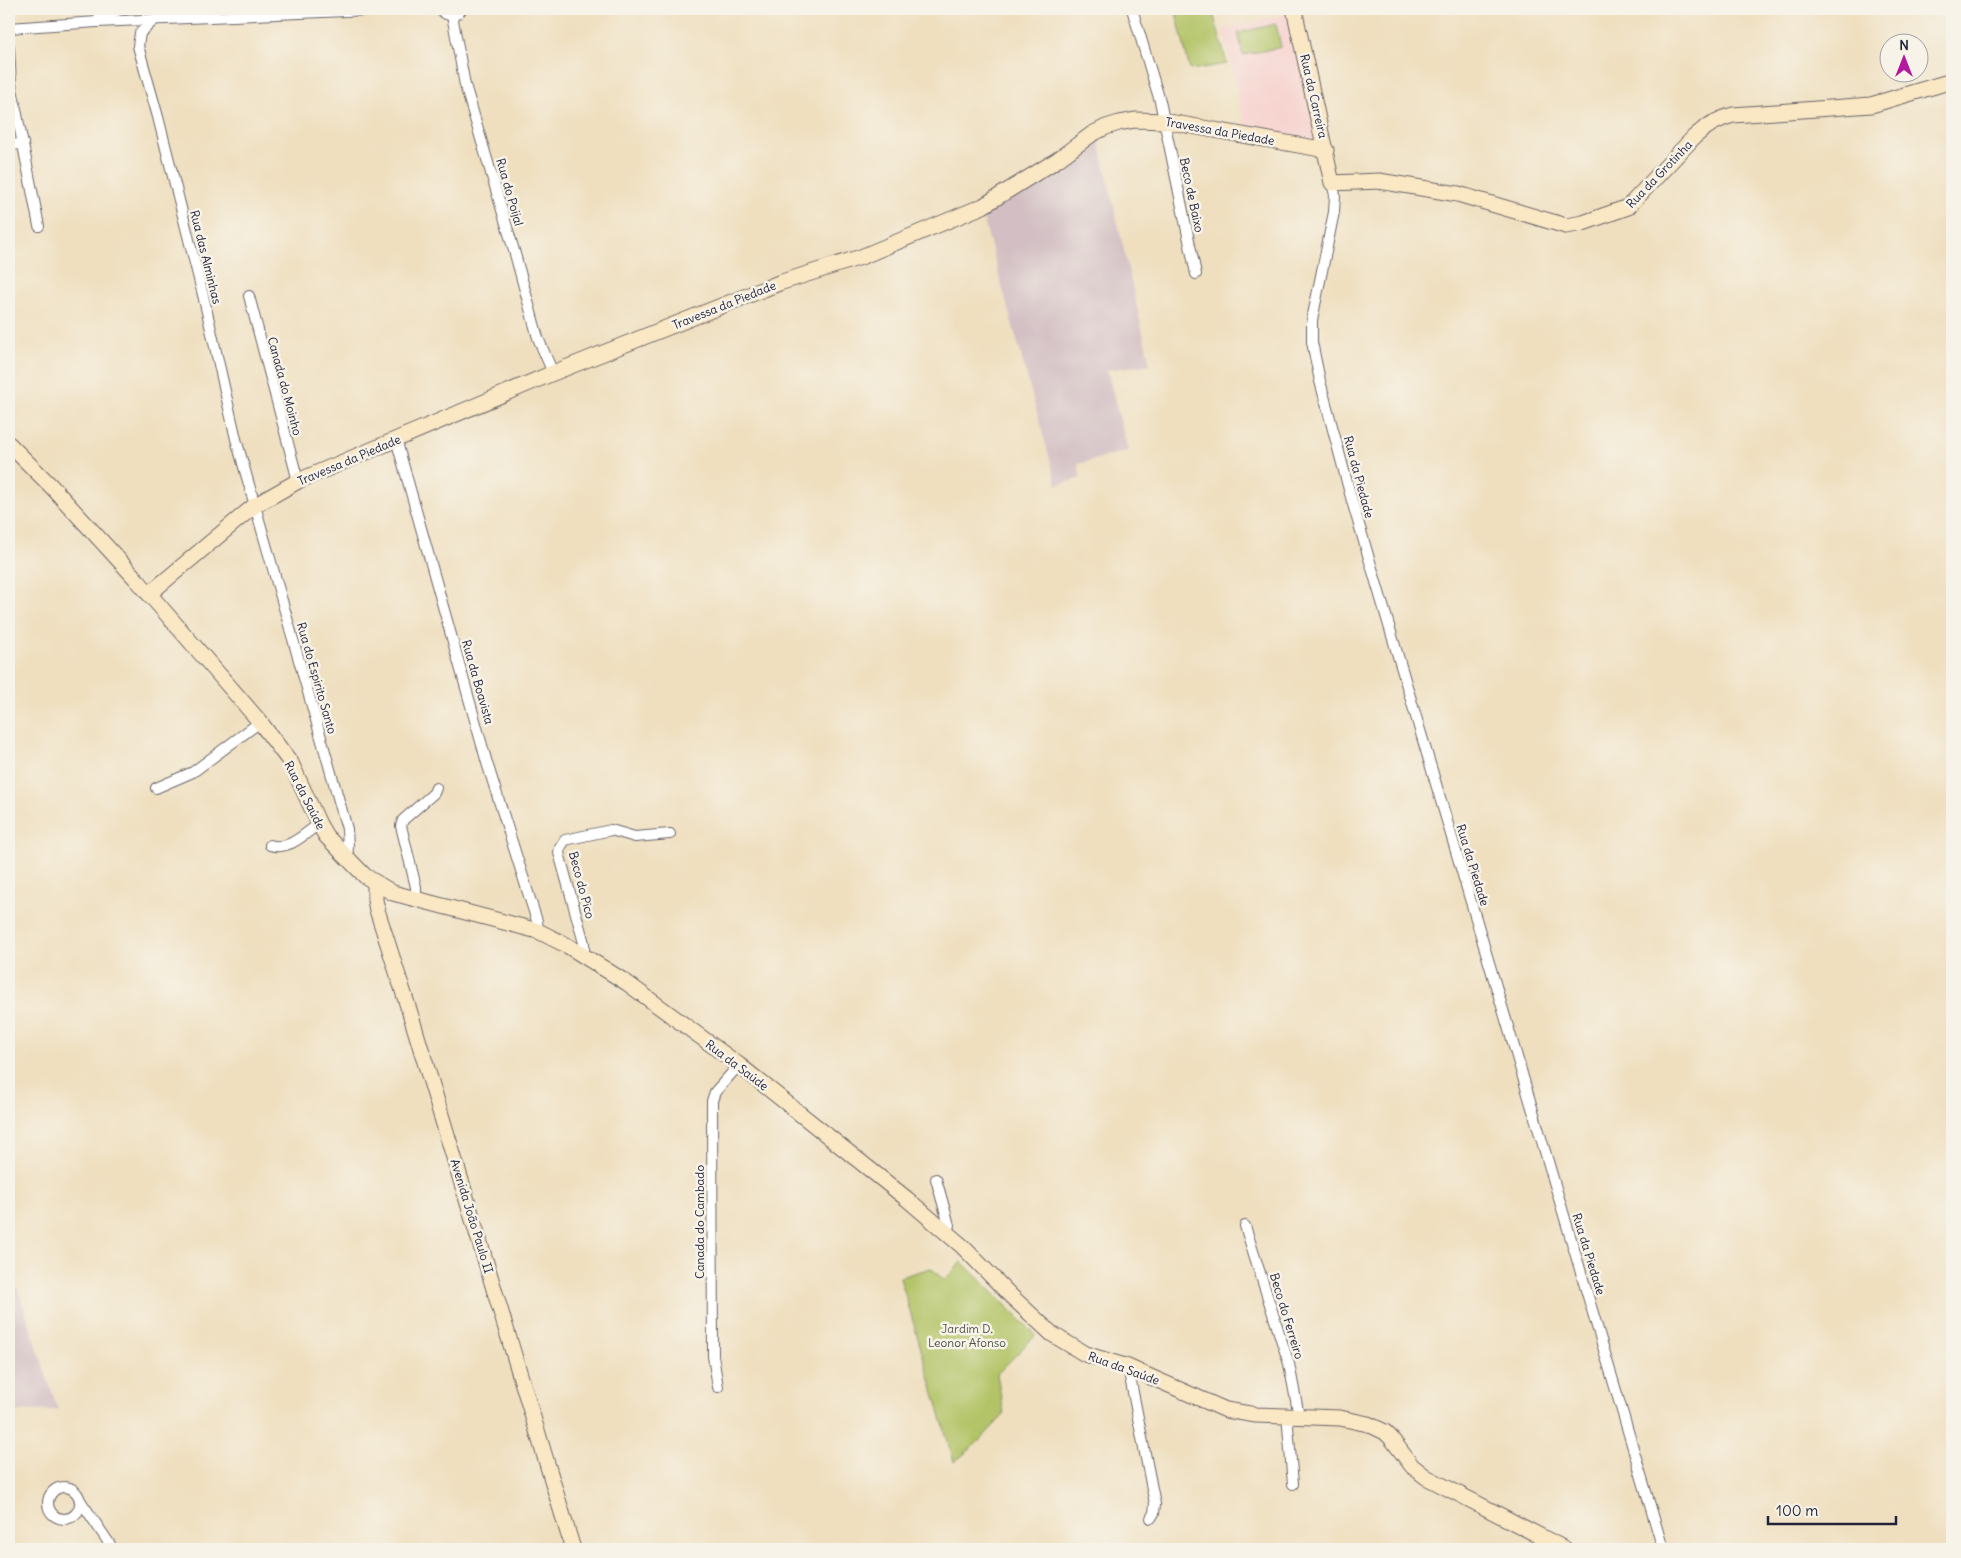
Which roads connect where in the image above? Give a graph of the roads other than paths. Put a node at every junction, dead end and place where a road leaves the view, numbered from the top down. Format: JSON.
{"nodes":[{"id":1,"x":124,"y":9,"type":"edge"},
{"id":2,"x":392,"y":9,"type":"edge"},
{"id":3,"x":440,"y":9,"type":"edge"},
{"id":4,"x":462,"y":9,"type":"edge"},
{"id":5,"x":1132,"y":9,"type":"edge"},
{"id":6,"x":1294,"y":9,"type":"edge"},
{"id":7,"x":452,"y":15,"type":"junction"},
{"id":8,"x":153,"y":21,"type":"junction"},
{"id":9,"x":97,"y":22,"type":"junction"},
{"id":10,"x":127,"y":22,"type":"junction"},
{"id":11,"x":9,"y":28,"type":"edge"},
{"id":12,"x":9,"y":48,"type":"edge"},
{"id":13,"x":1952,"y":81,"type":"edge"},
{"id":14,"x":1164,"y":121,"type":"junction"},
{"id":15,"x":23,"y":143,"type":"junction"},
{"id":16,"x":9,"y":146,"type":"edge"},
{"id":17,"x":1326,"y":150,"type":"junction"},
{"id":18,"x":1332,"y":183,"type":"junction"},
{"id":19,"x":38,"y":226,"type":"dead end"},
{"id":20,"x":1196,"y":274,"type":"dead end"},
{"id":21,"x":249,"y":296,"type":"dead end"},
{"id":22,"x":554,"y":373,"type":"junction"},
{"id":23,"x":396,"y":439,"type":"junction"},
{"id":24,"x":9,"y":444,"type":"edge"},
{"id":25,"x":298,"y":481,"type":"junction"},
{"id":26,"x":254,"y":506,"type":"junction"},
{"id":27,"x":149,"y":594,"type":"junction"},
{"id":28,"x":260,"y":722,"type":"junction"},
{"id":29,"x":156,"y":788,"type":"dead end"},
{"id":30,"x":436,"y":788,"type":"dead end"},
{"id":31,"x":319,"y":824,"type":"junction"},
{"id":32,"x":670,"y":834,"type":"dead end"},
{"id":33,"x":270,"y":845,"type":"dead end"},
{"id":34,"x":347,"y":859,"type":"junction"},
{"id":35,"x":375,"y":883,"type":"junction"},
{"id":36,"x":416,"y":899,"type":"junction"},
{"id":37,"x":538,"y":931,"type":"junction"},
{"id":38,"x":584,"y":956,"type":"junction"},
{"id":39,"x":739,"y":1066,"type":"junction"},
{"id":40,"x":936,"y":1179,"type":"dead end"},
{"id":41,"x":1245,"y":1226,"type":"dead end"},
{"id":42,"x":947,"y":1232,"type":"junction"},
{"id":43,"x":1128,"y":1367,"type":"junction"},
{"id":44,"x":718,"y":1387,"type":"dead end"},
{"id":45,"x":1293,"y":1416,"type":"junction"},
{"id":46,"x":1293,"y":1484,"type":"dead end"},
{"id":47,"x":80,"y":1500,"type":"junction"},
{"id":48,"x":73,"y":1516,"type":"junction"},
{"id":49,"x":1151,"y":1518,"type":"dead end"},
{"id":50,"x":97,"y":1524,"type":"junction"},
{"id":51,"x":113,"y":1549,"type":"edge"},
{"id":52,"x":573,"y":1549,"type":"edge"},
{"id":53,"x":1565,"y":1549,"type":"edge"},
{"id":54,"x":1663,"y":1549,"type":"edge"}],
"edges":[{"from":1,"to":9,"type":"street"},
{"from":1,"to":10,"type":"street"},
{"from":2,"to":8,"type":"street"},
{"from":3,"to":7,"type":"street"},
{"from":4,"to":7,"type":"street"},
{"from":5,"to":14,"type":"street","name":"Beco de Baixo"},
{"from":6,"to":17,"type":"street","name":"Rua da Carreira"},
{"from":7,"to":22,"type":"street","name":"Rua do Poijal"},
{"from":8,"to":10,"type":"street"},
{"from":8,"to":26,"type":"street","name":"Rua das Alminhas"},
{"from":9,"to":10,"type":"street"},
{"from":9,"to":11,"type":"street"},
{"from":12,"to":15,"type":"street"},
{"from":13,"to":18,"type":"street","name":"Rua da Grotinha"},
{"from":14,"to":17,"type":"street","name":"Travessa da Piedade"},
{"from":14,"to":20,"type":"street","name":"Beco de Baixo"},
{"from":14,"to":22,"type":"street","name":"Travessa da Piedade"},
{"from":15,"to":16,"type":"street"},
{"from":15,"to":19,"type":"street"},
{"from":17,"to":18,"type":"street","name":"Rua da Carreira"},
{"from":18,"to":54,"type":"street","name":"Rua da Piedade"},
{"from":21,"to":25,"type":"street","name":"Canada do Moinho"},
{"from":22,"to":23,"type":"street","name":"Travessa da Piedade"},
{"from":23,"to":25,"type":"street","name":"Travessa da Piedade"},
{"from":23,"to":37,"type":"street","name":"Rua da Boavista"},
{"from":24,"to":27,"type":"street","name":"Rua da Saúde"},
{"from":25,"to":26,"type":"street","name":"Travessa da Piedade"},
{"from":26,"to":27,"type":"street","name":"Travessa da Piedade"},
{"from":26,"to":34,"type":"street","name":"Rua do Espirito Santo"},
{"from":27,"to":28,"type":"street","name":"Rua da Saúde"},
{"from":28,"to":29,"type":"street"},
{"from":28,"to":31,"type":"street","name":"Rua da Saúde"},
{"from":30,"to":36,"type":"street"},
{"from":31,"to":33,"type":"street"},
{"from":31,"to":34,"type":"street","name":"Rua da Saúde"},
{"from":32,"to":38,"type":"street","name":"Beco do Pico"},
{"from":34,"to":35,"type":"street","name":"Rua da Saúde"},
{"from":35,"to":36,"type":"street","name":"Rua da Saúde"},
{"from":35,"to":52,"type":"street","name":"Avenida João Paulo II"},
{"from":36,"to":37,"type":"street","name":"Rua da Saúde"},
{"from":37,"to":38,"type":"street","name":"Rua da Saúde"},
{"from":38,"to":39,"type":"street","name":"Rua da Saúde"},
{"from":39,"to":42,"type":"street","name":"Rua da Saúde"},
{"from":39,"to":44,"type":"street","name":"Canada do Cambado"},
{"from":40,"to":42,"type":"street"},
{"from":41,"to":45,"type":"street","name":"Beco do Ferreiro"},
{"from":42,"to":43,"type":"street","name":"Rua da Saúde"},
{"from":43,"to":45,"type":"street","name":"Rua da Saúde"},
{"from":43,"to":49,"type":"street"},
{"from":45,"to":46,"type":"street","name":"Beco do Ferreiro"},
{"from":45,"to":53,"type":"street","name":"Rua da Saúde"},
{"from":47,"to":48,"type":"street"},
{"from":47,"to":48,"type":"street"},
{"from":47,"to":50,"type":"street"},
{"from":48,"to":50,"type":"street"},
{"from":50,"to":51,"type":"street"}]}
